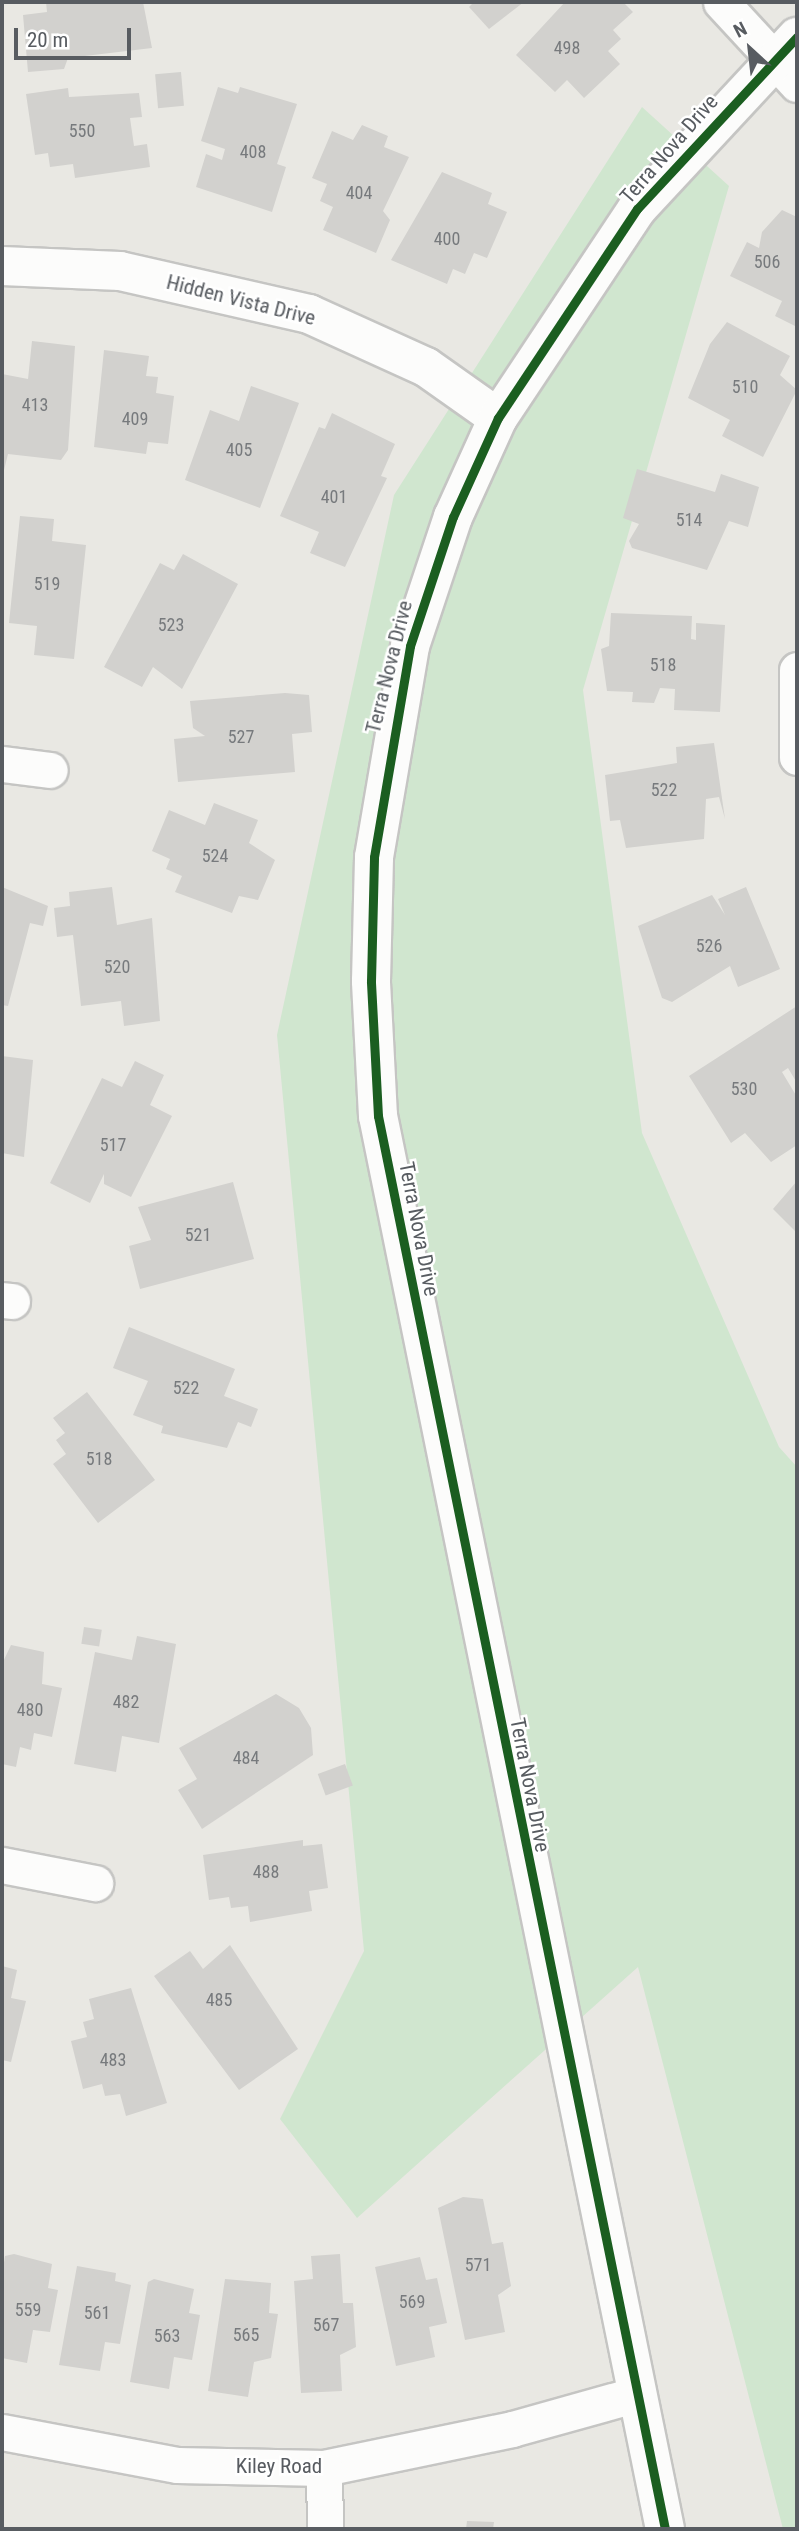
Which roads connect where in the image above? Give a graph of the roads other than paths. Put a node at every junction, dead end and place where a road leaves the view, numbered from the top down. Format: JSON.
{"nodes":[{"id":1,"x":721,"y":2,"type":"edge"},
{"id":2,"x":789,"y":60,"type":"edge"},
{"id":3,"x":2,"y":266,"type":"edge"},
{"id":4,"x":498,"y":418,"type":"junction"},
{"id":5,"x":797,"y":670,"type":"edge"},
{"id":6,"x":797,"y":737,"type":"edge"},
{"id":7,"x":2,"y":764,"type":"edge"},
{"id":8,"x":50,"y":770,"type":"dead end"},
{"id":9,"x":2,"y":1864,"type":"edge"},
{"id":10,"x":95,"y":1883,"type":"dead end"},
{"id":11,"x":635,"y":2395,"type":"junction"},
{"id":12,"x":2,"y":2432,"type":"edge"},
{"id":13,"x":324,"y":2468,"type":"junction"},
{"id":14,"x":325,"y":2529,"type":"edge"},
{"id":15,"x":665,"y":2529,"type":"edge"}],
"edges":[{"from":1,"to":2,"type":"street"},
{"from":2,"to":4,"type":"street","name":"Terra Nova Drive"},
{"from":3,"to":4,"type":"street","name":"Hidden Vista Drive"},
{"from":4,"to":11,"type":"street","name":"Terra Nova Drive"},
{"from":5,"to":6,"type":"street"},
{"from":7,"to":8,"type":"street"},
{"from":9,"to":10,"type":"street"},
{"from":11,"to":13,"type":"street","name":"Kiley Road"},
{"from":11,"to":15,"type":"street","name":"Terra Nova Drive"},
{"from":12,"to":13,"type":"street","name":"Kiley Road"},
{"from":13,"to":14,"type":"street"}]}
